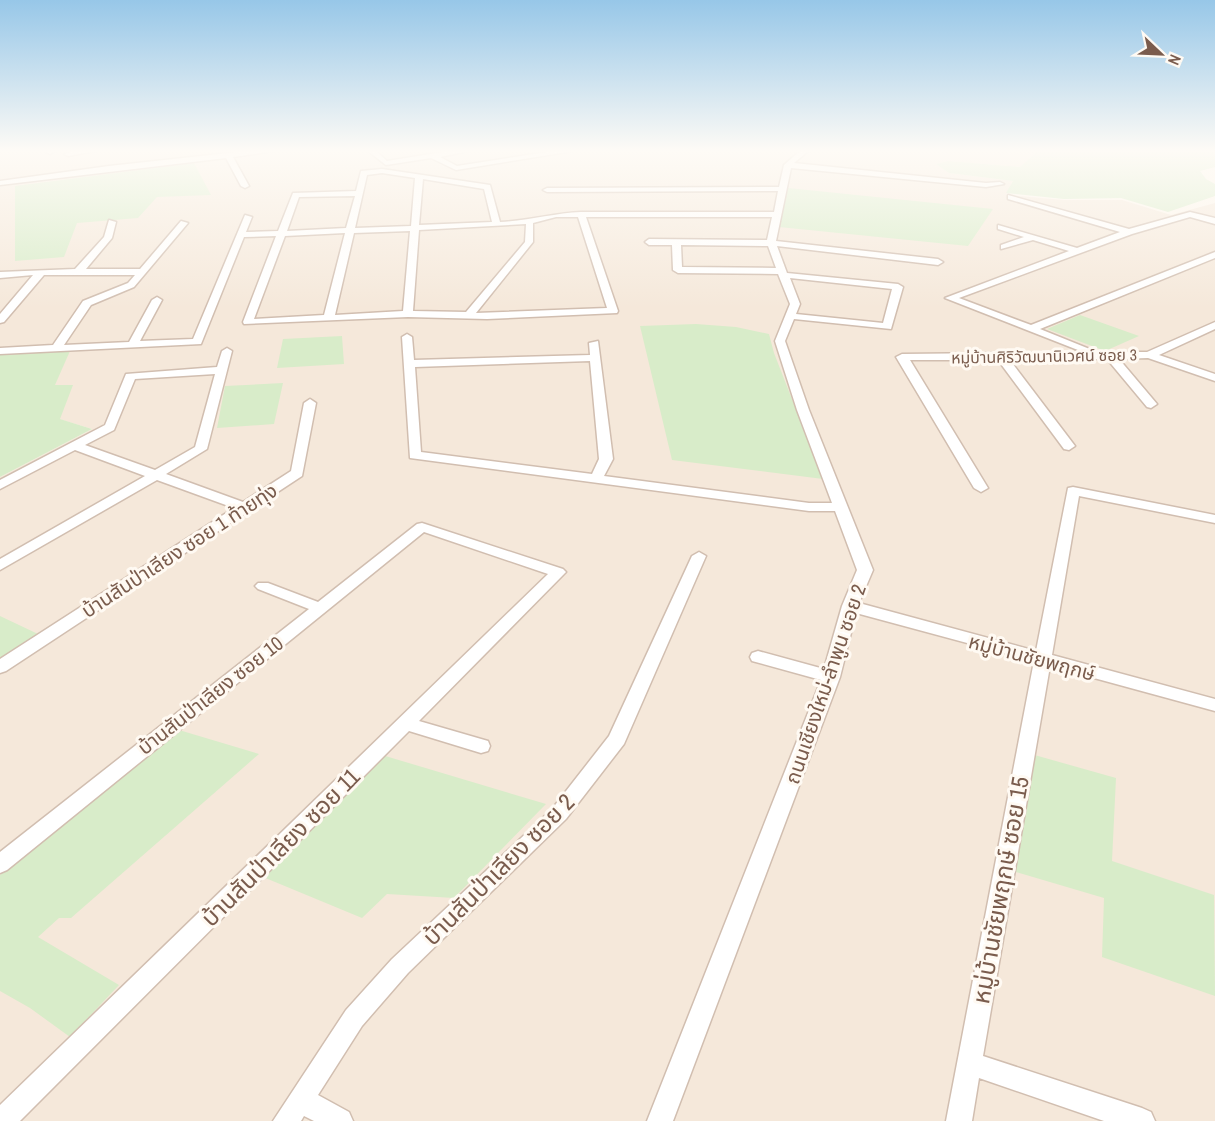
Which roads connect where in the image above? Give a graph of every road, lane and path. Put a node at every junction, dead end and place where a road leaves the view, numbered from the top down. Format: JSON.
{"nodes":[{"id":1,"x":293,"y":203,"type":"edge"},
{"id":2,"x":356,"y":203,"type":"edge"},
{"id":3,"x":417,"y":203,"type":"edge"},
{"id":4,"x":492,"y":203,"type":"edge"},
{"id":5,"x":779,"y":203,"type":"edge"},
{"id":6,"x":1032,"y":203,"type":"edge"},
{"id":7,"x":581,"y":214,"type":"junction"},
{"id":8,"x":777,"y":215,"type":"junction"},
{"id":9,"x":248,"y":217,"type":"dead end"},
{"id":10,"x":1215,"y":221,"type":"edge"},
{"id":11,"x":112,"y":222,"type":"dead end"},
{"id":12,"x":528,"y":222,"type":"junction"},
{"id":13,"x":184,"y":223,"type":"dead end"},
{"id":14,"x":497,"y":225,"type":"junction"},
{"id":15,"x":416,"y":228,"type":"junction"},
{"id":16,"x":1001,"y":228,"type":"dead end"},
{"id":17,"x":349,"y":230,"type":"junction"},
{"id":18,"x":1129,"y":232,"type":"junction"},
{"id":19,"x":281,"y":233,"type":"junction"},
{"id":20,"x":241,"y":235,"type":"junction"},
{"id":21,"x":1032,"y":237,"type":"junction"},
{"id":22,"x":649,"y":242,"type":"dead end"},
{"id":23,"x":676,"y":242,"type":"junction"},
{"id":24,"x":771,"y":243,"type":"junction"},
{"id":25,"x":1004,"y":248,"type":"dead end"},
{"id":26,"x":1074,"y":250,"type":"junction"},
{"id":27,"x":1215,"y":255,"type":"edge"},
{"id":28,"x":938,"y":262,"type":"dead end"},
{"id":29,"x":41,"y":272,"type":"junction"},
{"id":30,"x":78,"y":272,"type":"junction"},
{"id":31,"x":143,"y":272,"type":"junction"},
{"id":32,"x":782,"y":273,"type":"junction"},
{"id":33,"x":0,"y":275,"type":"edge"},
{"id":34,"x":158,"y":300,"type":"dead end"},
{"id":35,"x":408,"y":314,"type":"junction"},
{"id":36,"x":468,"y":316,"type":"junction"},
{"id":37,"x":791,"y":316,"type":"junction"},
{"id":38,"x":329,"y":317,"type":"junction"},
{"id":39,"x":0,"y":320,"type":"edge"},
{"id":40,"x":1215,"y":325,"type":"edge"},
{"id":41,"x":1033,"y":328,"type":"junction"},
{"id":42,"x":407,"y":337,"type":"dead end"},
{"id":43,"x":594,"y":343,"type":"dead end"},
{"id":44,"x":133,"y":345,"type":"junction"},
{"id":45,"x":56,"y":349,"type":"junction"},
{"id":46,"x":0,"y":351,"type":"edge"},
{"id":47,"x":227,"y":351,"type":"dead end"},
{"id":48,"x":1103,"y":354,"type":"junction"},
{"id":49,"x":1149,"y":355,"type":"junction"},
{"id":50,"x":1000,"y":356,"type":"junction"},
{"id":51,"x":595,"y":358,"type":"junction"},
{"id":52,"x":409,"y":364,"type":"junction"},
{"id":53,"x":222,"y":370,"type":"junction"},
{"id":54,"x":1215,"y":378,"type":"edge"},
{"id":55,"x":310,"y":403,"type":"dead end"},
{"id":56,"x":1151,"y":404,"type":"dead end"},
{"id":57,"x":75,"y":446,"type":"junction"},
{"id":58,"x":1069,"y":446,"type":"dead end"},
{"id":59,"x":156,"y":476,"type":"junction"},
{"id":60,"x":596,"y":479,"type":"junction"},
{"id":61,"x":0,"y":485,"type":"edge"},
{"id":62,"x":981,"y":488,"type":"dead end"},
{"id":63,"x":244,"y":507,"type":"junction"},
{"id":64,"x":840,"y":507,"type":"junction"},
{"id":65,"x":1215,"y":519,"type":"edge"},
{"id":66,"x":699,"y":556,"type":"dead end"},
{"id":67,"x":0,"y":565,"type":"edge"},
{"id":68,"x":558,"y":572,"type":"joint"},
{"id":69,"x":263,"y":586,"type":"dead end"},
{"id":70,"x":850,"y":606,"type":"junction"},
{"id":71,"x":320,"y":608,"type":"junction"},
{"id":72,"x":758,"y":657,"type":"dead end"},
{"id":73,"x":1042,"y":660,"type":"junction"},
{"id":74,"x":0,"y":667,"type":"edge"},
{"id":75,"x":831,"y":677,"type":"junction"},
{"id":76,"x":1215,"y":705,"type":"edge"},
{"id":77,"x":405,"y":723,"type":"junction"},
{"id":78,"x":481,"y":746,"type":"dead end"},
{"id":79,"x":0,"y":864,"type":"edge"},
{"id":80,"x":969,"y":1063,"type":"junction"},
{"id":81,"x":300,"y":1100,"type":"junction"},
{"id":82,"x":2,"y":1121,"type":"edge"},
{"id":83,"x":286,"y":1121,"type":"edge"},
{"id":84,"x":340,"y":1121,"type":"edge"},
{"id":85,"x":660,"y":1121,"type":"edge"},
{"id":86,"x":959,"y":1121,"type":"edge"},
{"id":87,"x":1142,"y":1121,"type":"edge"}],
"edges":[{"from":1,"to":19,"type":"street"},
{"from":2,"to":17,"type":"street"},
{"from":3,"to":15,"type":"street"},
{"from":4,"to":14,"type":"street"},
{"from":5,"to":8,"type":"street"},
{"from":6,"to":18,"type":"street"},
{"from":7,"to":8,"type":"street"},
{"from":7,"to":12,"type":"street"},
{"from":7,"to":36,"type":"street"},
{"from":8,"to":24,"type":"street"},
{"from":9,"to":20,"type":"street"},
{"from":10,"to":18,"type":"street"},
{"from":11,"to":30,"type":"street"},
{"from":12,"to":14,"type":"street"},
{"from":12,"to":36,"type":"street"},
{"from":13,"to":31,"type":"street"},
{"from":14,"to":15,"type":"street"},
{"from":15,"to":17,"type":"street"},
{"from":15,"to":35,"type":"street"},
{"from":16,"to":21,"type":"street"},
{"from":17,"to":19,"type":"street"},
{"from":17,"to":38,"type":"street"},
{"from":18,"to":26,"type":"street"},
{"from":19,"to":20,"type":"street"},
{"from":19,"to":38,"type":"street"},
{"from":20,"to":44,"type":"street"},
{"from":21,"to":25,"type":"street"},
{"from":21,"to":26,"type":"street"},
{"from":22,"to":23,"type":"street"},
{"from":23,"to":24,"type":"street"},
{"from":23,"to":32,"type":"street"},
{"from":24,"to":28,"type":"street"},
{"from":24,"to":32,"type":"street","name":"ถนนเชียงใหม่-ลำพูน ซอย 2"},
{"from":26,"to":41,"type":"street"},
{"from":27,"to":41,"type":"street"},
{"from":29,"to":30,"type":"street"},
{"from":29,"to":33,"type":"street"},
{"from":29,"to":39,"type":"street"},
{"from":30,"to":31,"type":"street"},
{"from":31,"to":45,"type":"street"},
{"from":32,"to":37,"type":"street","name":"ถนนเชียงใหม่-ลำพูน ซอย 2"},
{"from":32,"to":37,"type":"street"},
{"from":34,"to":44,"type":"street"},
{"from":35,"to":36,"type":"street"},
{"from":35,"to":38,"type":"street"},
{"from":37,"to":64,"type":"street","name":"ถนนเชียงใหม่-ลำพูน ซอย 2"},
{"from":40,"to":49,"type":"street","name":"หมู่บ้านศิริวัฒนานิเวศน์ ซอย 3"},
{"from":41,"to":48,"type":"street"},
{"from":42,"to":52,"type":"street"},
{"from":43,"to":51,"type":"street"},
{"from":44,"to":45,"type":"street"},
{"from":45,"to":46,"type":"street"},
{"from":47,"to":53,"type":"street"},
{"from":48,"to":49,"type":"street","name":"หมู่บ้านศิริวัฒนานิเวศน์ ซอย 3"},
{"from":48,"to":50,"type":"street","name":"หมู่บ้านศิริวัฒนานิเวศน์ ซอย 3"},
{"from":48,"to":56,"type":"street"},
{"from":49,"to":54,"type":"street"},
{"from":50,"to":58,"type":"street"},
{"from":50,"to":62,"type":"street","name":"หมู่บ้านศิริวัฒนานิเวศน์ ซอย 3"},
{"from":51,"to":52,"type":"street"},
{"from":51,"to":60,"type":"street"},
{"from":52,"to":60,"type":"street"},
{"from":53,"to":57,"type":"street"},
{"from":53,"to":59,"type":"street"},
{"from":55,"to":63,"type":"street","name":"บ้านสันป่าเลียง ซอย 1 ท้ายทุ่ง"},
{"from":57,"to":59,"type":"street"},
{"from":57,"to":61,"type":"street"},
{"from":59,"to":63,"type":"street"},
{"from":59,"to":67,"type":"street"},
{"from":60,"to":64,"type":"street"},
{"from":63,"to":74,"type":"street","name":"บ้านสันป่าเลียง ซอย 1 ท้ายทุ่ง"},
{"from":64,"to":70,"type":"street","name":"ถนนเชียงใหม่-ลำพูน ซอย 2"},
{"from":65,"to":73,"type":"street","name":"หมู่บ้านชัยพฤกษ์ ซอย 15"},
{"from":66,"to":81,"type":"street","name":"บ้านสันป่าเลียง ซอย 2"},
{"from":68,"to":71,"type":"street","name":"บ้านสันป่าเลียง ซอย 10"},
{"from":68,"to":77,"type":"street","name":"บ้านสันป่าเลียง ซอย 11"},
{"from":69,"to":71,"type":"street"},
{"from":70,"to":73,"type":"street","name":"หมู่บ้านชัยพฤกษ์"},
{"from":70,"to":75,"type":"street","name":"ถนนเชียงใหม่-ลำพูน ซอย 2"},
{"from":71,"to":79,"type":"street","name":"บ้านสันป่าเลียง ซอย 10"},
{"from":72,"to":75,"type":"street"},
{"from":73,"to":76,"type":"street","name":"หมู่บ้านชัยพฤกษ์"},
{"from":73,"to":80,"type":"street","name":"หมู่บ้านชัยพฤกษ์ ซอย 15"},
{"from":75,"to":85,"type":"street","name":"ถนนเชียงใหม่-ลำพูน ซอย 2"},
{"from":77,"to":78,"type":"street"},
{"from":77,"to":82,"type":"street","name":"บ้านสันป่าเลียง ซอย 11"},
{"from":80,"to":86,"type":"street","name":"หมู่บ้านชัยพฤกษ์ ซอย 15"},
{"from":80,"to":87,"type":"street"},
{"from":81,"to":83,"type":"street","name":"บ้านสันป่าเลียง ซอย 2"},
{"from":81,"to":84,"type":"street"}]}
